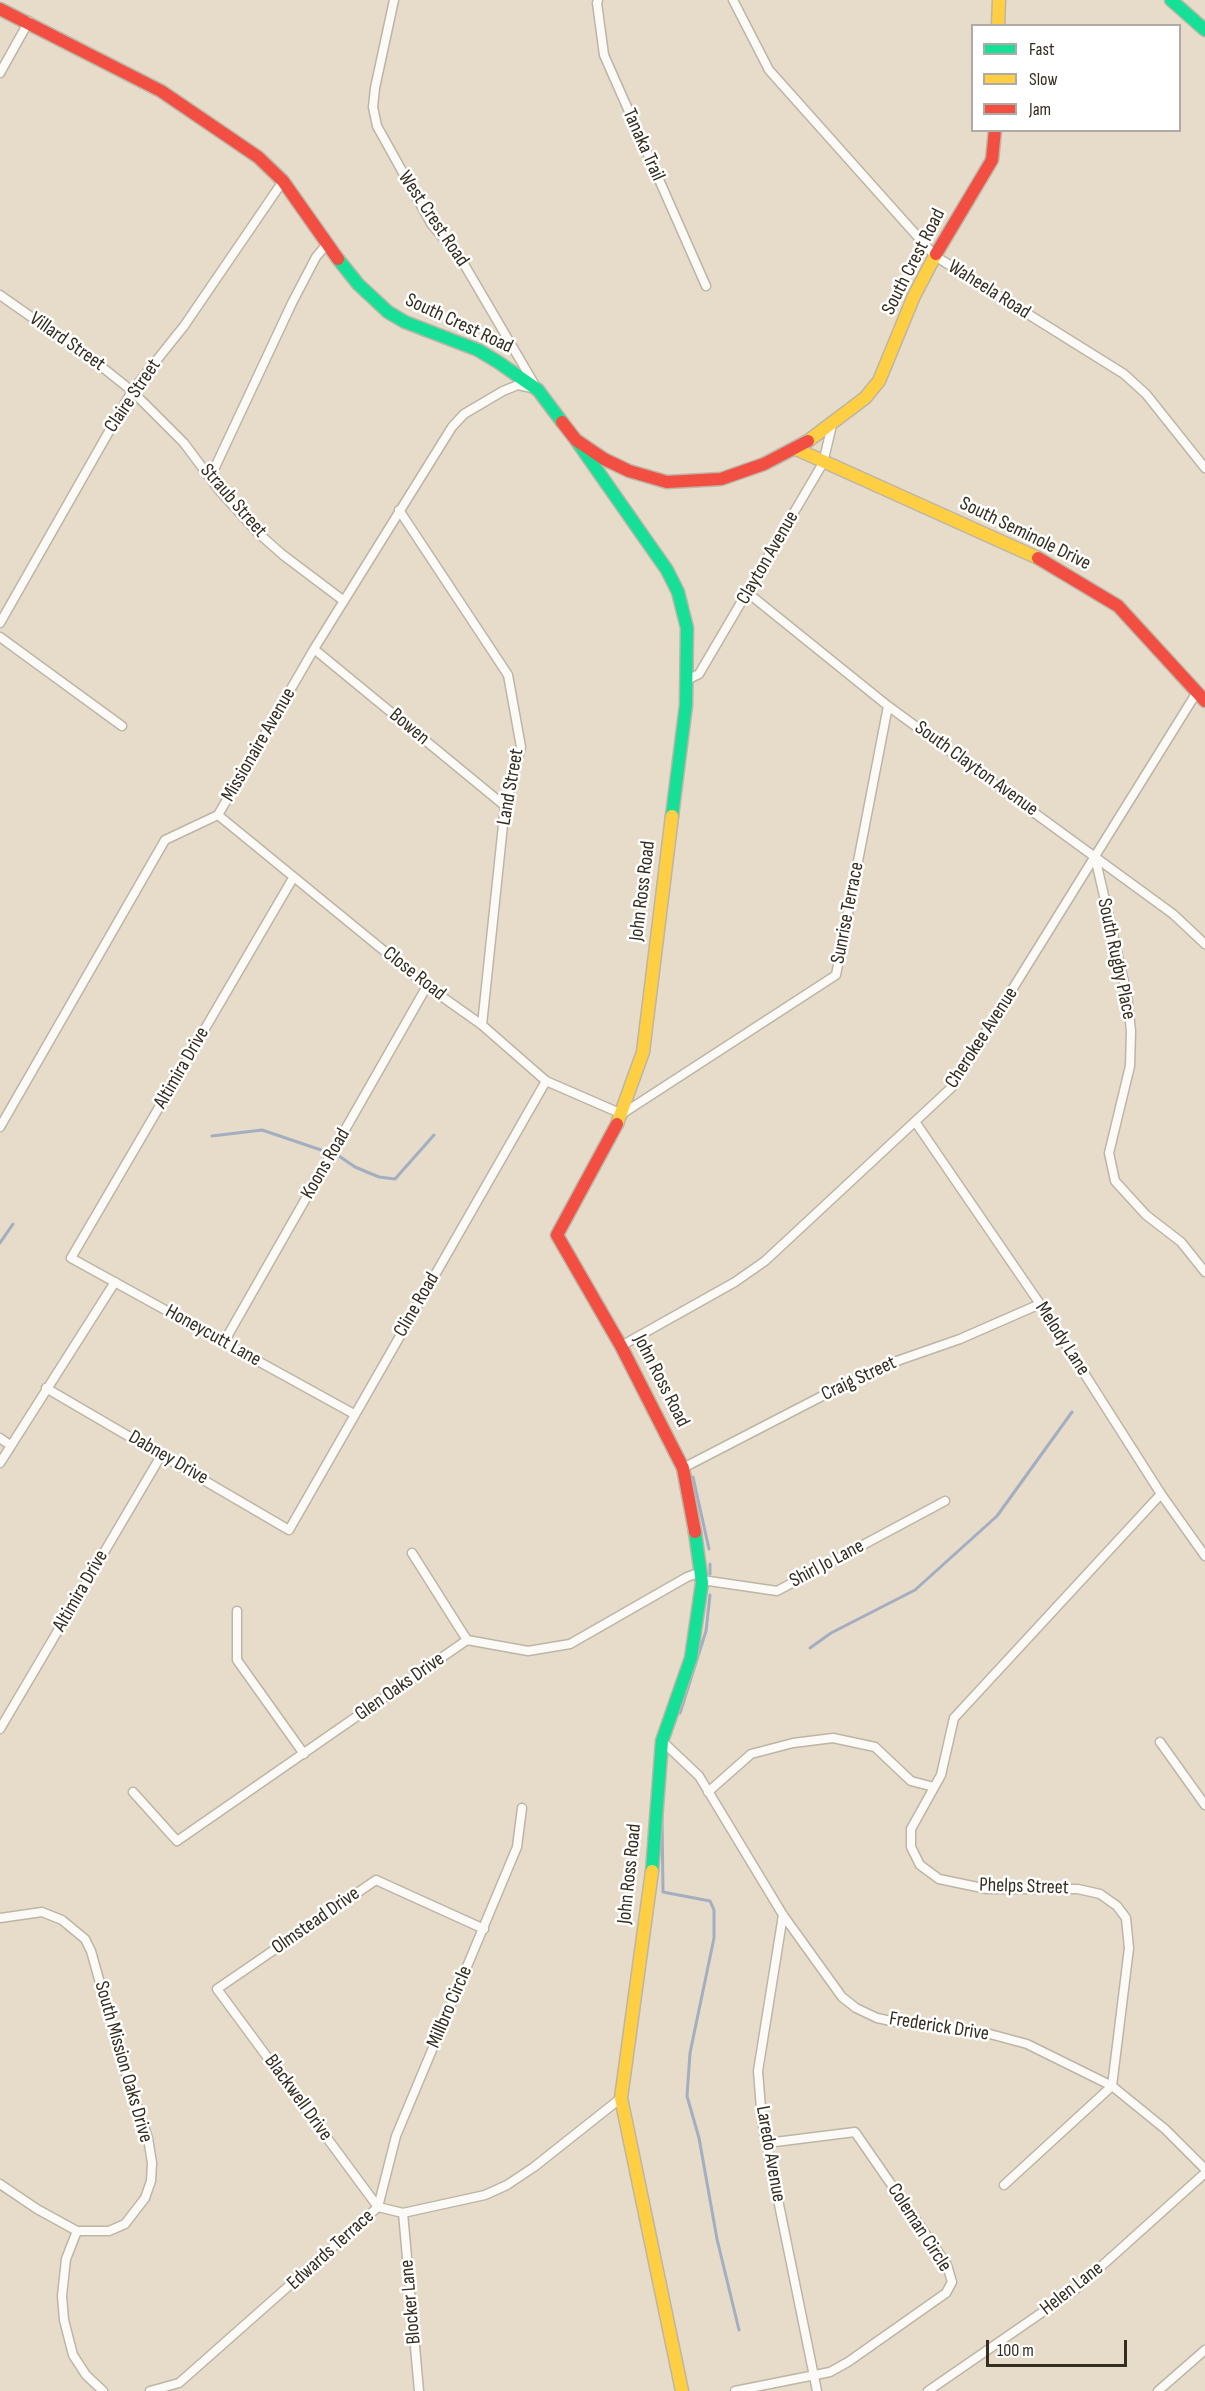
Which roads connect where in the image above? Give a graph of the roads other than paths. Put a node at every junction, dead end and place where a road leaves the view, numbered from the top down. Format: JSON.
{"nodes":[{"id":1,"x":394,"y":0,"type":"edge"},
{"id":2,"x":598,"y":0,"type":"edge"},
{"id":3,"x":733,"y":0,"type":"edge"},
{"id":4,"x":999,"y":0,"type":"edge"},
{"id":5,"x":1171,"y":0,"type":"edge"},
{"id":6,"x":0,"y":9,"type":"edge"},
{"id":7,"x":29,"y":21,"type":"junction"},
{"id":8,"x":998,"y":24,"type":"edge"},
{"id":9,"x":1205,"y":30,"type":"edge"},
{"id":10,"x":0,"y":73,"type":"edge"},
{"id":11,"x":995,"y":132,"type":"edge"},
{"id":12,"x":283,"y":181,"type":"junction"},
{"id":13,"x":327,"y":244,"type":"junction"},
{"id":14,"x":935,"y":256,"type":"junction"},
{"id":15,"x":706,"y":286,"type":"dead end"},
{"id":16,"x":0,"y":295,"type":"edge"},
{"id":17,"x":538,"y":390,"type":"junction"},
{"id":18,"x":132,"y":391,"type":"junction"},
{"id":19,"x":832,"y":425,"type":"junction"},
{"id":20,"x":576,"y":440,"type":"junction"},
{"id":21,"x":796,"y":449,"type":"junction"},
{"id":22,"x":823,"y":463,"type":"junction"},
{"id":23,"x":1205,"y":468,"type":"edge"},
{"id":24,"x":210,"y":478,"type":"junction"},
{"id":25,"x":399,"y":510,"type":"junction"},
{"id":26,"x":748,"y":593,"type":"junction"},
{"id":27,"x":344,"y":600,"type":"junction"},
{"id":28,"x":0,"y":623,"type":"edge"},
{"id":29,"x":0,"y":637,"type":"edge"},
{"id":30,"x":314,"y":649,"type":"junction"},
{"id":31,"x":687,"y":680,"type":"junction"},
{"id":32,"x":1201,"y":696,"type":"edge"},
{"id":33,"x":888,"y":706,"type":"junction"},
{"id":34,"x":122,"y":726,"type":"dead end"},
{"id":35,"x":505,"y":806,"type":"junction"},
{"id":36,"x":218,"y":815,"type":"junction"},
{"id":37,"x":1095,"y":856,"type":"junction"},
{"id":38,"x":293,"y":878,"type":"junction"},
{"id":39,"x":1205,"y":944,"type":"edge"},
{"id":40,"x":427,"y":986,"type":"junction"},
{"id":41,"x":482,"y":1025,"type":"junction"},
{"id":42,"x":546,"y":1081,"type":"junction"},
{"id":43,"x":622,"y":1114,"type":"junction"},
{"id":44,"x":916,"y":1123,"type":"junction"},
{"id":45,"x":0,"y":1127,"type":"edge"},
{"id":46,"x":71,"y":1258,"type":"joint"},
{"id":47,"x":1205,"y":1272,"type":"edge"},
{"id":48,"x":115,"y":1282,"type":"junction"},
{"id":49,"x":1040,"y":1304,"type":"junction"},
{"id":50,"x":224,"y":1342,"type":"junction"},
{"id":51,"x":621,"y":1346,"type":"junction"},
{"id":52,"x":46,"y":1388,"type":"junction"},
{"id":53,"x":354,"y":1414,"type":"junction"},
{"id":54,"x":0,"y":1438,"type":"edge"},
{"id":55,"x":10,"y":1445,"type":"junction"},
{"id":56,"x":162,"y":1454,"type":"junction"},
{"id":57,"x":0,"y":1463,"type":"edge"},
{"id":58,"x":683,"y":1468,"type":"junction"},
{"id":59,"x":1161,"y":1494,"type":"junction"},
{"id":60,"x":945,"y":1501,"type":"dead end"},
{"id":61,"x":289,"y":1530,"type":"joint"},
{"id":62,"x":412,"y":1553,"type":"dead end"},
{"id":63,"x":1205,"y":1557,"type":"edge"},
{"id":64,"x":701,"y":1576,"type":"junction"},
{"id":65,"x":237,"y":1611,"type":"dead end"},
{"id":66,"x":467,"y":1640,"type":"junction"},
{"id":67,"x":0,"y":1729,"type":"edge"},
{"id":68,"x":662,"y":1741,"type":"junction"},
{"id":69,"x":1160,"y":1742,"type":"dead end"},
{"id":70,"x":304,"y":1754,"type":"junction"},
{"id":71,"x":934,"y":1787,"type":"junction"},
{"id":72,"x":133,"y":1792,"type":"dead end"},
{"id":73,"x":708,"y":1792,"type":"junction"},
{"id":74,"x":1205,"y":1805,"type":"edge"},
{"id":75,"x":522,"y":1808,"type":"dead end"},
{"id":76,"x":783,"y":1915,"type":"junction"},
{"id":77,"x":0,"y":1918,"type":"edge"},
{"id":78,"x":484,"y":1929,"type":"junction"},
{"id":79,"x":217,"y":1989,"type":"joint"},
{"id":80,"x":1113,"y":2086,"type":"junction"},
{"id":81,"x":621,"y":2098,"type":"junction"},
{"id":82,"x":767,"y":2143,"type":"junction"},
{"id":83,"x":1205,"y":2169,"type":"edge"},
{"id":84,"x":1205,"y":2174,"type":"edge"},
{"id":85,"x":0,"y":2184,"type":"edge"},
{"id":86,"x":1004,"y":2185,"type":"dead end"},
{"id":87,"x":378,"y":2207,"type":"junction"},
{"id":88,"x":403,"y":2213,"type":"junction"},
{"id":89,"x":77,"y":2231,"type":"junction"},
{"id":90,"x":1205,"y":2350,"type":"edge"},
{"id":91,"x":815,"y":2374,"type":"junction"},
{"id":92,"x":103,"y":2391,"type":"edge"},
{"id":93,"x":150,"y":2391,"type":"edge"},
{"id":94,"x":419,"y":2391,"type":"edge"},
{"id":95,"x":682,"y":2391,"type":"edge"},
{"id":96,"x":735,"y":2391,"type":"edge"},
{"id":97,"x":817,"y":2391,"type":"edge"},
{"id":98,"x":928,"y":2391,"type":"edge"},
{"id":99,"x":1158,"y":2391,"type":"edge"}],
"edges":[{"from":1,"to":17,"type":"street","name":"West Crest Road"},
{"from":2,"to":15,"type":"street","name":"Tanaka Trail"},
{"from":3,"to":14,"type":"street","name":"Waheela Road"},
{"from":4,"to":8,"type":"street"},
{"from":5,"to":9,"type":"street"},
{"from":6,"to":7,"type":"street","name":"South Crest Road"},
{"from":7,"to":10,"type":"street"},
{"from":7,"to":12,"type":"street","name":"South Crest Road"},
{"from":11,"to":14,"type":"street","name":"South Crest Road"},
{"from":12,"to":13,"type":"street","name":"South Crest Road"},
{"from":12,"to":18,"type":"street","name":"Claire Street"},
{"from":13,"to":17,"type":"street","name":"South Crest Road"},
{"from":13,"to":24,"type":"street"},
{"from":14,"to":19,"type":"street","name":"South Crest Road"},
{"from":14,"to":23,"type":"street","name":"Waheela Road"},
{"from":16,"to":18,"type":"street","name":"Villard Street"},
{"from":17,"to":20,"type":"street","name":"South Crest Road"},
{"from":17,"to":25,"type":"street","name":"Missionaire Avenue"},
{"from":18,"to":24,"type":"street","name":"Straub Street"},
{"from":18,"to":28,"type":"street","name":"Claire Street"},
{"from":19,"to":21,"type":"street","name":"South Crest Road"},
{"from":19,"to":22,"type":"street","name":"Clayton Avenue"},
{"from":20,"to":21,"type":"street","name":"South Crest Road"},
{"from":20,"to":31,"type":"street","name":"John Ross Road"},
{"from":21,"to":22,"type":"street","name":"South Seminole Drive"},
{"from":22,"to":26,"type":"street","name":"Clayton Avenue"},
{"from":22,"to":32,"type":"street","name":"South Seminole Drive"},
{"from":24,"to":27,"type":"street","name":"Straub Street"},
{"from":25,"to":27,"type":"street","name":"Missionaire Avenue"},
{"from":25,"to":35,"type":"street","name":"Land Street"},
{"from":26,"to":31,"type":"street","name":"Clayton Avenue"},
{"from":26,"to":33,"type":"street","name":"South Clayton Avenue"},
{"from":27,"to":30,"type":"street","name":"Missionaire Avenue"},
{"from":29,"to":34,"type":"street"},
{"from":30,"to":35,"type":"street","name":"Bowen"},
{"from":30,"to":36,"type":"street","name":"Missionaire Avenue"},
{"from":31,"to":43,"type":"street","name":"John Ross Road"},
{"from":32,"to":37,"type":"street","name":"Cherokee Avenue"},
{"from":33,"to":37,"type":"street","name":"South Clayton Avenue"},
{"from":33,"to":43,"type":"street","name":"Sunrise Terrace"},
{"from":35,"to":41,"type":"street","name":"Land Street"},
{"from":36,"to":38,"type":"street","name":"Close Road"},
{"from":36,"to":45,"type":"street","name":"Missionaire Avenue"},
{"from":37,"to":39,"type":"street","name":"South Clayton Avenue"},
{"from":37,"to":44,"type":"street","name":"Cherokee Avenue"},
{"from":37,"to":47,"type":"street","name":"South Rugby Place"},
{"from":38,"to":40,"type":"street","name":"Close Road"},
{"from":38,"to":46,"type":"street","name":"Altimira Drive"},
{"from":40,"to":41,"type":"street","name":"Close Road"},
{"from":40,"to":50,"type":"street","name":"Koons Road"},
{"from":41,"to":42,"type":"street","name":"Close Road"},
{"from":42,"to":43,"type":"street","name":"Close Road"},
{"from":42,"to":53,"type":"street","name":"Cline Road"},
{"from":43,"to":51,"type":"street","name":"John Ross Road"},
{"from":44,"to":49,"type":"street","name":"Melody Lane"},
{"from":44,"to":51,"type":"street","name":"Cherokee Avenue"},
{"from":46,"to":48,"type":"street","name":"Honeycutt Lane"},
{"from":48,"to":50,"type":"street","name":"Honeycutt Lane"},
{"from":48,"to":52,"type":"street"},
{"from":49,"to":58,"type":"street","name":"Craig Street"},
{"from":49,"to":59,"type":"street","name":"Melody Lane"},
{"from":50,"to":53,"type":"street","name":"Honeycutt Lane"},
{"from":51,"to":58,"type":"street","name":"John Ross Road"},
{"from":52,"to":55,"type":"street"},
{"from":52,"to":56,"type":"street","name":"Dabney Drive"},
{"from":53,"to":61,"type":"street","name":"Cline Road"},
{"from":54,"to":55,"type":"street"},
{"from":55,"to":57,"type":"street"},
{"from":56,"to":61,"type":"street","name":"Dabney Drive"},
{"from":56,"to":67,"type":"street","name":"Altimira Drive"},
{"from":58,"to":64,"type":"street","name":"John Ross Road"},
{"from":59,"to":63,"type":"street","name":"Melody Lane"},
{"from":59,"to":71,"type":"street","name":"Phelps Street"},
{"from":60,"to":64,"type":"street","name":"Shirl Jo Lane"},
{"from":62,"to":66,"type":"street"},
{"from":64,"to":66,"type":"street"},
{"from":64,"to":68,"type":"street","name":"John Ross Road"},
{"from":65,"to":70,"type":"street"},
{"from":66,"to":70,"type":"street","name":"Glen Oaks Drive"},
{"from":68,"to":73,"type":"street","name":"Frederick Drive"},
{"from":68,"to":81,"type":"street","name":"John Ross Road"},
{"from":69,"to":74,"type":"street"},
{"from":70,"to":72,"type":"street","name":"Glen Oaks Drive"},
{"from":71,"to":73,"type":"street"},
{"from":71,"to":80,"type":"street","name":"Phelps Street"},
{"from":73,"to":76,"type":"street","name":"Frederick Drive"},
{"from":75,"to":78,"type":"street","name":"Millbro Circle"},
{"from":76,"to":80,"type":"street","name":"Frederick Drive"},
{"from":76,"to":82,"type":"street","name":"Laredo Avenue"},
{"from":77,"to":89,"type":"street","name":"South Mission Oaks Drive"},
{"from":78,"to":79,"type":"street","name":"Olmstead Drive"},
{"from":78,"to":87,"type":"street","name":"Millbro Circle"},
{"from":79,"to":87,"type":"street","name":"Blackwell Drive"},
{"from":80,"to":83,"type":"street","name":"Frederick Drive"},
{"from":80,"to":86,"type":"street"},
{"from":81,"to":88,"type":"street","name":"Edwards Terrace"},
{"from":81,"to":95,"type":"street","name":"John Ross Road"},
{"from":82,"to":91,"type":"street","name":"Laredo Avenue"},
{"from":82,"to":91,"type":"street","name":"Coleman Circle"},
{"from":84,"to":98,"type":"street","name":"Helen Lane"},
{"from":85,"to":89,"type":"street"},
{"from":87,"to":88,"type":"street","name":"Edwards Terrace"},
{"from":87,"to":93,"type":"street","name":"Edwards Terrace"},
{"from":88,"to":94,"type":"street","name":"Blocker Lane"},
{"from":89,"to":92,"type":"street"},
{"from":90,"to":99,"type":"street"},
{"from":91,"to":96,"type":"street","name":"Coleman Circle"},
{"from":91,"to":97,"type":"street","name":"Laredo Avenue"}]}
